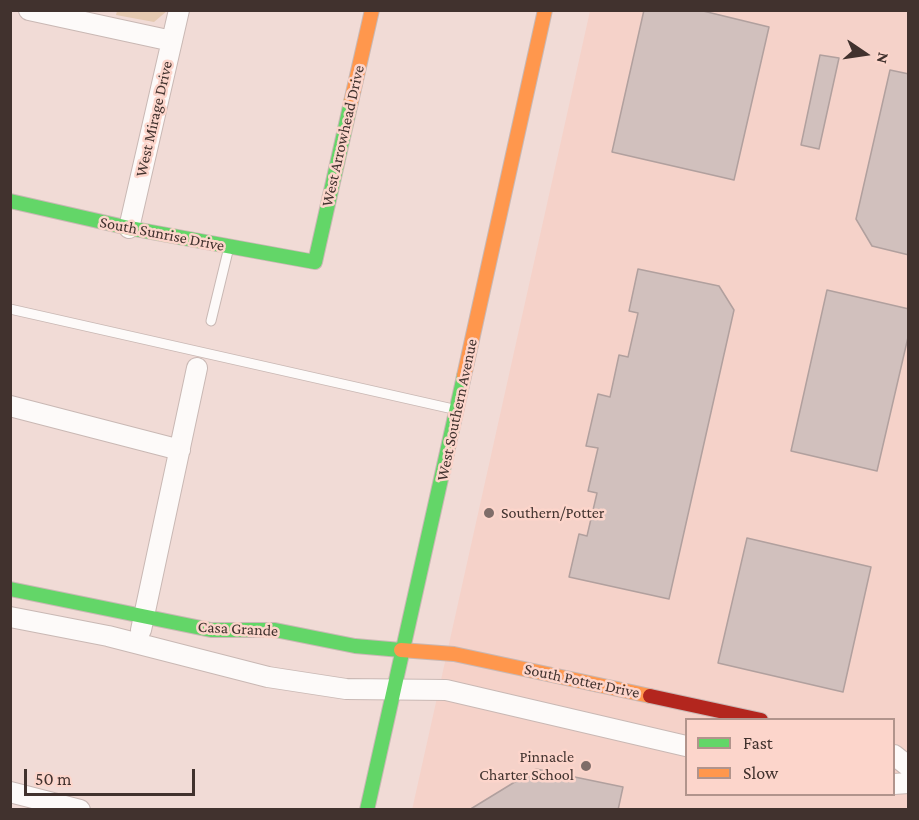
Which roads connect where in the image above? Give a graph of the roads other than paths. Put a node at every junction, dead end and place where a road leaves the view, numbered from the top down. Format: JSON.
{"nodes":[{"id":1,"x":29,"y":10,"type":"edge"},
{"id":2,"x":179,"y":10,"type":"edge"},
{"id":3,"x":372,"y":10,"type":"edge"},
{"id":4,"x":545,"y":10,"type":"edge"},
{"id":5,"x":172,"y":41,"type":"junction"},
{"id":6,"x":10,"y":201,"type":"edge"},
{"id":7,"x":129,"y":228,"type":"junction"},
{"id":8,"x":229,"y":247,"type":"junction"},
{"id":9,"x":315,"y":262,"type":"joint"},
{"id":10,"x":10,"y":309,"type":"edge"},
{"id":11,"x":211,"y":321,"type":"dead end"},
{"id":12,"x":196,"y":368,"type":"dead end"},
{"id":13,"x":10,"y":406,"type":"edge"},
{"id":14,"x":457,"y":409,"type":"junction"},
{"id":15,"x":180,"y":450,"type":"junction"},
{"id":16,"x":10,"y":589,"type":"edge"},
{"id":17,"x":10,"y":617,"type":"edge"},
{"id":18,"x":144,"y":618,"type":"junction"},
{"id":19,"x":138,"y":644,"type":"junction"},
{"id":20,"x":402,"y":650,"type":"junction"},
{"id":21,"x":394,"y":690,"type":"junction"},
{"id":22,"x":752,"y":718,"type":"edge"},
{"id":23,"x":685,"y":746,"type":"edge"},
{"id":24,"x":895,"y":756,"type":"edge"},
{"id":25,"x":909,"y":766,"type":"edge"},
{"id":26,"x":10,"y":792,"type":"edge"},
{"id":27,"x":30,"y":803,"type":"edge"},
{"id":28,"x":80,"y":810,"type":"edge"},
{"id":29,"x":368,"y":810,"type":"edge"}],
"edges":[{"from":1,"to":5,"type":"street"},
{"from":2,"to":5,"type":"street","name":"West Mirage Drive"},
{"from":3,"to":9,"type":"street","name":"West Arrowhead Drive"},
{"from":4,"to":14,"type":"street","name":"West Southern Avenue"},
{"from":5,"to":7,"type":"street","name":"West Mirage Drive"},
{"from":6,"to":7,"type":"street","name":"South Sunrise Drive"},
{"from":7,"to":8,"type":"street","name":"South Sunrise Drive"},
{"from":8,"to":9,"type":"street","name":"South Sunrise Drive"},
{"from":8,"to":11,"type":"lane"},
{"from":10,"to":14,"type":"lane"},
{"from":12,"to":15,"type":"street"},
{"from":13,"to":15,"type":"street"},
{"from":14,"to":20,"type":"street","name":"West Southern Avenue"},
{"from":15,"to":18,"type":"street"},
{"from":16,"to":18,"type":"street","name":"Casa Grande"},
{"from":17,"to":19,"type":"street","name":"Casa Grande"},
{"from":18,"to":19,"type":"street"},
{"from":18,"to":20,"type":"street","name":"Casa Grande"},
{"from":19,"to":21,"type":"street","name":"Casa Grande"},
{"from":20,"to":21,"type":"street","name":"West Southern Avenue"},
{"from":20,"to":22,"type":"street","name":"South Potter Drive"},
{"from":21,"to":23,"type":"street"},
{"from":21,"to":29,"type":"street","name":"West Southern Avenue"},
{"from":24,"to":25,"type":"street"},
{"from":26,"to":27,"type":"street"},
{"from":27,"to":28,"type":"street"}]}
